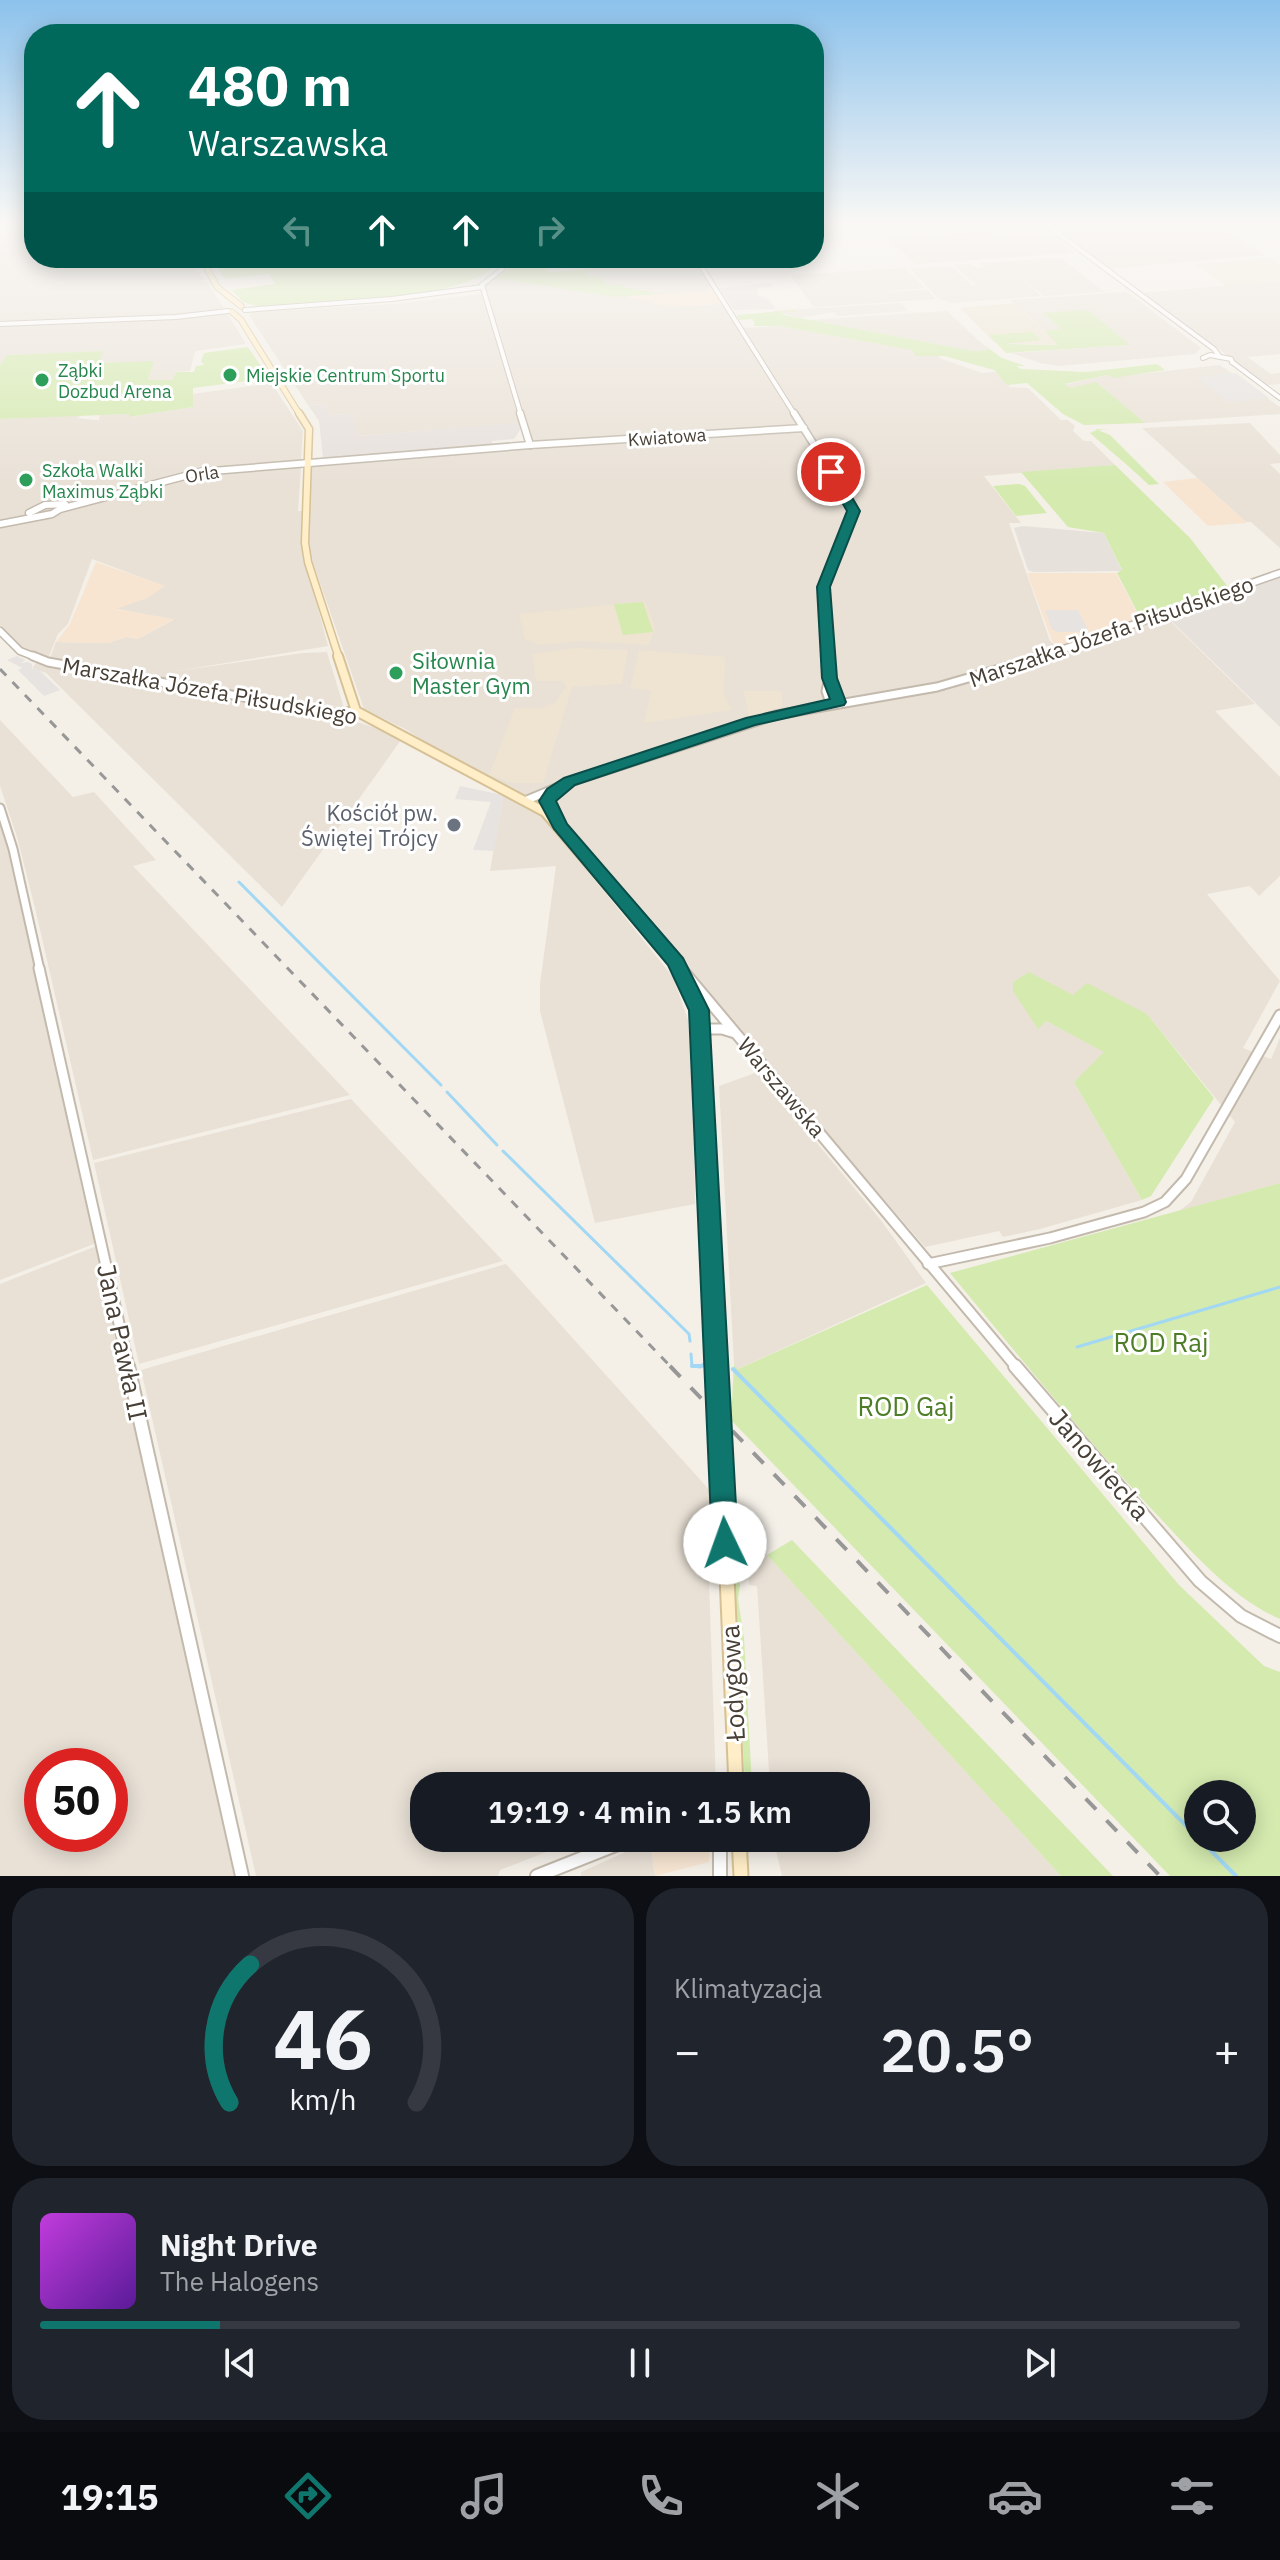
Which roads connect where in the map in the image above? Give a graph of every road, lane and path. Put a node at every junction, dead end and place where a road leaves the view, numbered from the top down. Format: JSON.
{"nodes":[{"id":1,"x":215,"y":311,"type":"edge"},
{"id":2,"x":232,"y":311,"type":"edge"},
{"id":3,"x":243,"y":311,"type":"edge"},
{"id":4,"x":488,"y":311,"type":"edge"},
{"id":5,"x":729,"y":311,"type":"edge"},
{"id":6,"x":1162,"y":311,"type":"edge"},
{"id":7,"x":241,"y":320,"type":"junction"},
{"id":8,"x":0,"y":324,"type":"edge"},
{"id":9,"x":1208,"y":345,"type":"junction"},
{"id":10,"x":1210,"y":355,"type":"junction"},
{"id":11,"x":1220,"y":357,"type":"junction"},
{"id":12,"x":1229,"y":363,"type":"junction"},
{"id":13,"x":1280,"y":398,"type":"edge"},
{"id":14,"x":804,"y":428,"type":"junction"},
{"id":15,"x":525,"y":432,"type":"junction"},
{"id":16,"x":529,"y":443,"type":"junction"},
{"id":17,"x":516,"y":444,"type":"junction"},
{"id":18,"x":309,"y":464,"type":"junction"},
{"id":19,"x":19,"y":518,"type":"junction"},
{"id":20,"x":0,"y":524,"type":"edge"},
{"id":21,"x":1280,"y":573,"type":"edge"},
{"id":22,"x":0,"y":631,"type":"edge"},
{"id":23,"x":834,"y":702,"type":"junction"},
{"id":24,"x":356,"y":711,"type":"junction"},
{"id":25,"x":570,"y":782,"type":"junction"},
{"id":26,"x":527,"y":800,"type":"junction"},
{"id":27,"x":0,"y":808,"type":"edge"},
{"id":28,"x":560,"y":826,"type":"junction"},
{"id":29,"x":676,"y":962,"type":"junction"},
{"id":30,"x":1280,"y":1015,"type":"edge"},
{"id":31,"x":701,"y":1029,"type":"junction"},
{"id":32,"x":738,"y":1034,"type":"junction"},
{"id":33,"x":932,"y":1268,"type":"junction"},
{"id":34,"x":1280,"y":1636,"type":"edge"},
{"id":35,"x":735,"y":1772,"type":"edge"},
{"id":36,"x":598,"y":1852,"type":"edge"},
{"id":37,"x":720,"y":1852,"type":"edge"},
{"id":38,"x":740,"y":1852,"type":"edge"},
{"id":39,"x":242,"y":1876,"type":"edge"},
{"id":40,"x":537,"y":1876,"type":"edge"},
{"id":41,"x":720,"y":1876,"type":"edge"},
{"id":42,"x":741,"y":1876,"type":"edge"}],
"edges":[{"from":1,"to":8,"type":"street"},
{"from":2,"to":7,"type":"main road"},
{"from":3,"to":7,"type":"main road"},
{"from":4,"to":15,"type":"street"},
{"from":5,"to":14,"type":"street"},
{"from":6,"to":9,"type":"street"},
{"from":7,"to":18,"type":"main road"},
{"from":9,"to":10,"type":"street"},
{"from":9,"to":11,"type":"street"},
{"from":10,"to":11,"type":"street"},
{"from":10,"to":12,"type":"street"},
{"from":11,"to":12,"type":"street"},
{"from":12,"to":13,"type":"street"},
{"from":14,"to":16,"type":"street","name":"Kwiatowa"},
{"from":14,"to":23,"type":"street"},
{"from":15,"to":16,"type":"street"},
{"from":15,"to":17,"type":"street"},
{"from":16,"to":17,"type":"street","name":"Kwiatowa"},
{"from":17,"to":18,"type":"street"},
{"from":18,"to":19,"type":"street","name":"Orla"},
{"from":18,"to":24,"type":"main road"},
{"from":19,"to":20,"type":"street"},
{"from":19,"to":20,"type":"street"},
{"from":21,"to":23,"type":"street","name":"Marszałka Józefa Piłsudskiego"},
{"from":22,"to":24,"type":"street","name":"Marszałka Józefa Piłsudskiego"},
{"from":23,"to":25,"type":"street","name":"Marszałka Józefa Piłsudskiego"},
{"from":24,"to":26,"type":"main road","name":"Marszałka Józefa Piłsudskiego"},
{"from":25,"to":26,"type":"street","name":"Marszałka Józefa Piłsudskiego"},
{"from":25,"to":28,"type":"street"},
{"from":26,"to":28,"type":"main road","name":"Warszawska"},
{"from":27,"to":39,"type":"street","name":"Jana Pawła II"},
{"from":28,"to":29,"type":"main road","name":"Warszawska"},
{"from":29,"to":31,"type":"main road","name":"Łodygowa"},
{"from":29,"to":32,"type":"street","name":"Warszawska"},
{"from":30,"to":33,"type":"street"},
{"from":31,"to":32,"type":"street"},
{"from":31,"to":35,"type":"main road","name":"Łodygowa"},
{"from":32,"to":33,"type":"street","name":"Warszawska"},
{"from":33,"to":34,"type":"street","name":"Janowiecka"},
{"from":36,"to":40,"type":"street"},
{"from":37,"to":41,"type":"street"},
{"from":38,"to":42,"type":"main road"}]}
